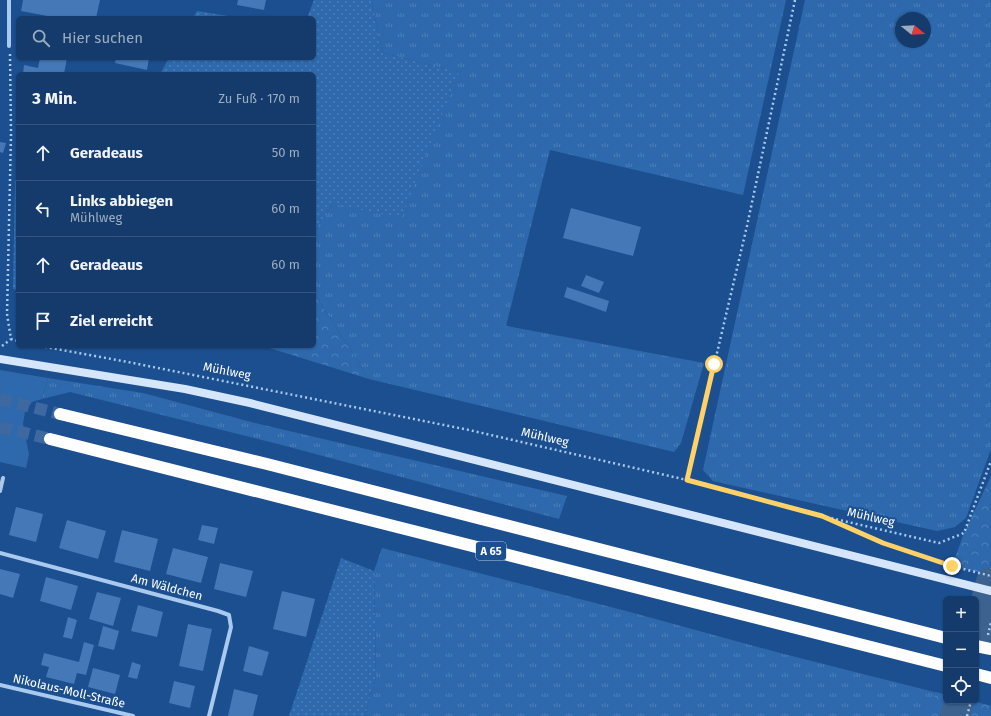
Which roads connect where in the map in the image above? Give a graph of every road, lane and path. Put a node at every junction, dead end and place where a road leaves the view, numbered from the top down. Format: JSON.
{"nodes":[{"id":1,"x":9,"y":0,"type":"edge"},
{"id":2,"x":795,"y":0,"type":"edge"},
{"id":3,"x":10,"y":46,"type":"joint"},
{"id":4,"x":11,"y":339,"type":"junction"},
{"id":5,"x":16,"y":340,"type":"edge"},
{"id":6,"x":0,"y":348,"type":"edge"},
{"id":7,"x":51,"y":348,"type":"edge"},
{"id":8,"x":0,"y":359,"type":"edge"},
{"id":9,"x":60,"y":414,"type":"tunnel mouth"},
{"id":10,"x":50,"y":439,"type":"tunnel mouth"},
{"id":11,"x":991,"y":461,"type":"edge"},
{"id":12,"x":3,"y":478,"type":"dead end"},
{"id":13,"x":687,"y":480,"type":"junction"},
{"id":14,"x":0,"y":491,"type":"edge"},
{"id":15,"x":822,"y":516,"type":"junction"},
{"id":16,"x":0,"y":553,"type":"edge"},
{"id":17,"x":991,"y":576,"type":"edge"},
{"id":18,"x":991,"y":592,"type":"edge"},
{"id":19,"x":943,"y":637,"type":"edge"},
{"id":20,"x":979,"y":647,"type":"edge"},
{"id":21,"x":991,"y":649,"type":"edge"},
{"id":22,"x":943,"y":665,"type":"edge"},
{"id":23,"x":979,"y":675,"type":"edge"},
{"id":24,"x":991,"y":678,"type":"edge"},
{"id":25,"x":0,"y":685,"type":"edge"},
{"id":26,"x":969,"y":704,"type":"edge"},
{"id":27,"x":133,"y":716,"type":"edge"},
{"id":28,"x":209,"y":716,"type":"edge"},
{"id":29,"x":967,"y":716,"type":"edge"}],
"edges":[{"from":1,"to":3,"type":"street"},
{"from":2,"to":13,"type":"path"},
{"from":3,"to":4,"type":"path"},
{"from":4,"to":5,"type":"path"},
{"from":4,"to":6,"type":"path"},
{"from":7,"to":13,"type":"path","name":"Mühlweg"},
{"from":8,"to":18,"type":"street"},
{"from":9,"to":19,"type":"highway","number":"A 65"},
{"from":10,"to":22,"type":"highway","number":"A 65"},
{"from":11,"to":15,"type":"path","name":"Mühlweg"},
{"from":12,"to":14,"type":"street"},
{"from":13,"to":15,"type":"path","name":"Mühlweg"},
{"from":15,"to":17,"type":"path"},
{"from":16,"to":28,"type":"street","name":"Am Wäldchen"},
{"from":20,"to":21,"type":"highway","bridge":true},
{"from":23,"to":24,"type":"highway","bridge":true},
{"from":25,"to":27,"type":"street","name":"Nikolaus-Moll-Straße"},
{"from":26,"to":29,"type":"path"}]}
